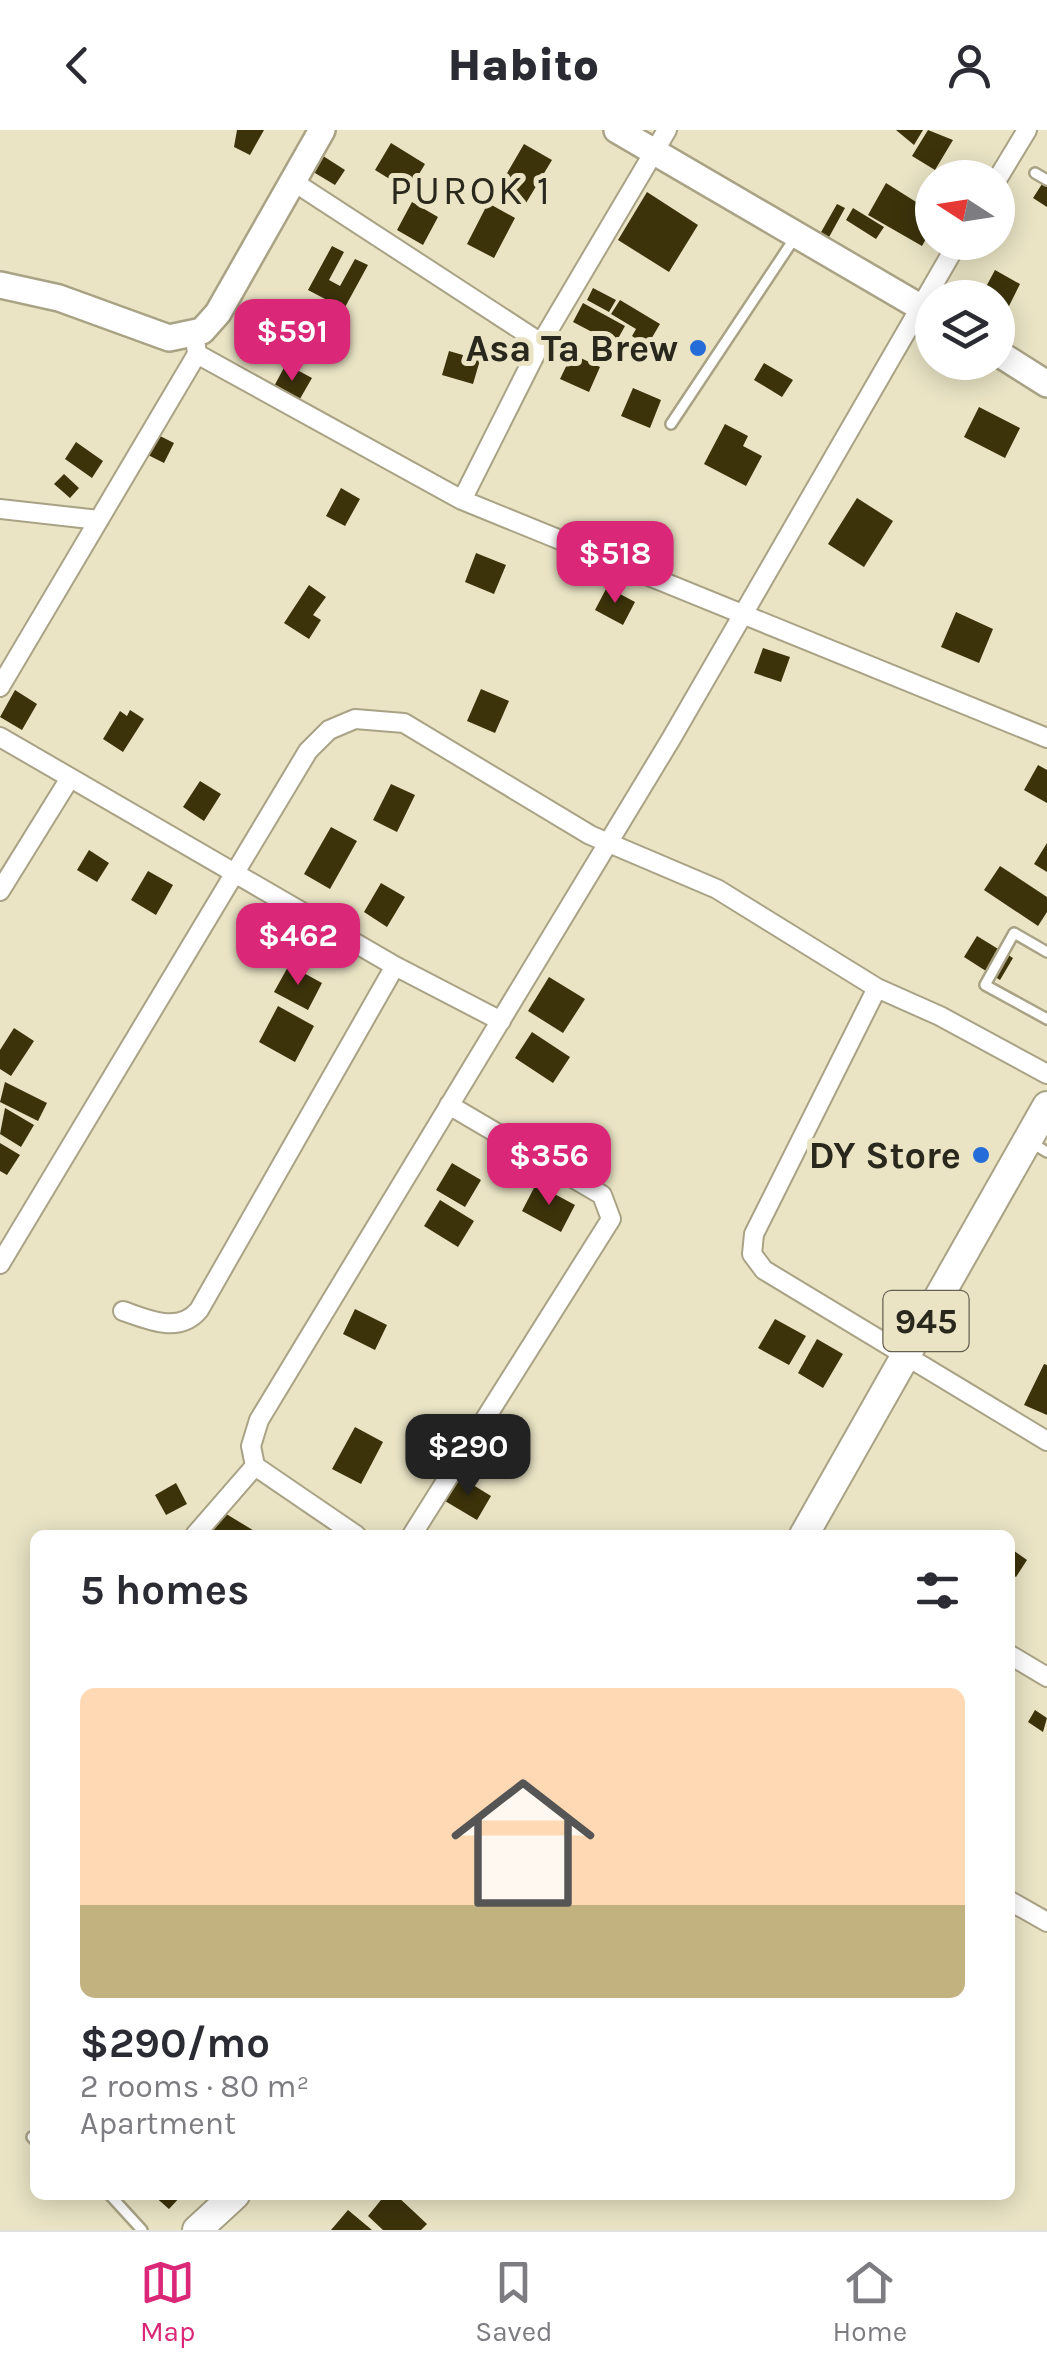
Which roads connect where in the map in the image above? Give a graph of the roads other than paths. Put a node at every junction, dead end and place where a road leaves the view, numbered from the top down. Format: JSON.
{"nodes":[{"id":1,"x":322,"y":130,"type":"edge"},
{"id":2,"x":617,"y":130,"type":"edge"},
{"id":3,"x":1027,"y":130,"type":"edge"},
{"id":4,"x":660,"y":141,"type":"edge"},
{"id":5,"x":1009,"y":160,"type":"edge"},
{"id":6,"x":1036,"y":173,"type":"dead end"},
{"id":7,"x":1047,"y":180,"type":"edge"},
{"id":8,"x":294,"y":182,"type":"junction"},
{"id":9,"x":797,"y":234,"type":"junction"},
{"id":10,"x":0,"y":285,"type":"edge"},
{"id":11,"x":915,"y":304,"type":"edge"},
{"id":12,"x":915,"y":328,"type":"edge"},
{"id":13,"x":541,"y":343,"type":"junction"},
{"id":14,"x":195,"y":344,"type":"junction"},
{"id":15,"x":1015,"y":364,"type":"edge"},
{"id":16,"x":1047,"y":384,"type":"edge"},
{"id":17,"x":670,"y":424,"type":"dead end"},
{"id":18,"x":462,"y":500,"type":"junction"},
{"id":19,"x":0,"y":509,"type":"edge"},
{"id":20,"x":99,"y":520,"type":"junction"},
{"id":21,"x":744,"y":615,"type":"junction"},
{"id":22,"x":0,"y":687,"type":"edge"},
{"id":23,"x":0,"y":736,"type":"edge"},
{"id":24,"x":1047,"y":738,"type":"edge"},
{"id":25,"x":70,"y":778,"type":"junction"},
{"id":26,"x":608,"y":844,"type":"junction"},
{"id":27,"x":233,"y":873,"type":"junction"},
{"id":28,"x":0,"y":891,"type":"edge"},
{"id":29,"x":1047,"y":952,"type":"edge"},
{"id":30,"x":395,"y":966,"type":"junction"},
{"id":31,"x":877,"y":988,"type":"junction"},
{"id":32,"x":1047,"y":1019,"type":"edge"},
{"id":33,"x":501,"y":1021,"type":"junction"},
{"id":34,"x":1047,"y":1074,"type":"edge"},
{"id":35,"x":449,"y":1105,"type":"junction"},
{"id":36,"x":1047,"y":1106,"type":"edge"},
{"id":37,"x":1037,"y":1147,"type":"edge"},
{"id":38,"x":0,"y":1264,"type":"edge"},
{"id":39,"x":124,"y":1311,"type":"dead end"},
{"id":40,"x":907,"y":1354,"type":"junction"},
{"id":41,"x":1047,"y":1441,"type":"edge"},
{"id":42,"x":255,"y":1466,"type":"junction"},
{"id":43,"x":199,"y":1530,"type":"edge"},
{"id":44,"x":349,"y":1530,"type":"edge"},
{"id":45,"x":415,"y":1530,"type":"edge"},
{"id":46,"x":809,"y":1530,"type":"edge"},
{"id":47,"x":1015,"y":1658,"type":"edge"},
{"id":48,"x":1047,"y":1677,"type":"edge"},
{"id":49,"x":1015,"y":1905,"type":"edge"},
{"id":50,"x":1047,"y":1922,"type":"edge"},
{"id":51,"x":115,"y":2200,"type":"edge"},
{"id":52,"x":230,"y":2200,"type":"edge"},
{"id":53,"x":142,"y":2230,"type":"edge"},
{"id":54,"x":198,"y":2230,"type":"edge"}],
"edges":[{"from":1,"to":8,"type":"street"},
{"from":2,"to":4,"type":"street"},
{"from":3,"to":5,"type":"street"},
{"from":4,"to":9,"type":"street"},
{"from":4,"to":13,"type":"street"},
{"from":6,"to":7,"type":"lane"},
{"from":8,"to":13,"type":"street"},
{"from":8,"to":14,"type":"street"},
{"from":9,"to":11,"type":"street"},
{"from":9,"to":17,"type":"lane"},
{"from":10,"to":14,"type":"street"},
{"from":12,"to":21,"type":"street"},
{"from":13,"to":18,"type":"street"},
{"from":14,"to":18,"type":"street"},
{"from":14,"to":20,"type":"street"},
{"from":15,"to":16,"type":"street"},
{"from":18,"to":21,"type":"street"},
{"from":19,"to":20,"type":"street"},
{"from":20,"to":22,"type":"street"},
{"from":21,"to":24,"type":"street"},
{"from":21,"to":26,"type":"street"},
{"from":23,"to":25,"type":"street"},
{"from":25,"to":27,"type":"street"},
{"from":25,"to":28,"type":"street"},
{"from":26,"to":27,"type":"street"},
{"from":26,"to":31,"type":"street"},
{"from":26,"to":33,"type":"street"},
{"from":27,"to":30,"type":"street"},
{"from":27,"to":38,"type":"street"},
{"from":29,"to":32,"type":"lane"},
{"from":30,"to":33,"type":"street"},
{"from":30,"to":39,"type":"street"},
{"from":31,"to":34,"type":"street"},
{"from":31,"to":40,"type":"street"},
{"from":33,"to":35,"type":"street"},
{"from":35,"to":42,"type":"street"},
{"from":35,"to":45,"type":"street"},
{"from":36,"to":37,"type":"main road","number":"945"},
{"from":37,"to":40,"type":"main road","number":"945"},
{"from":40,"to":41,"type":"street"},
{"from":40,"to":46,"type":"main road","number":"945"},
{"from":42,"to":43,"type":"street"},
{"from":42,"to":44,"type":"street"},
{"from":47,"to":48,"type":"street"},
{"from":49,"to":50,"type":"street"},
{"from":51,"to":53,"type":"lane"},
{"from":52,"to":54,"type":"main road"}]}
